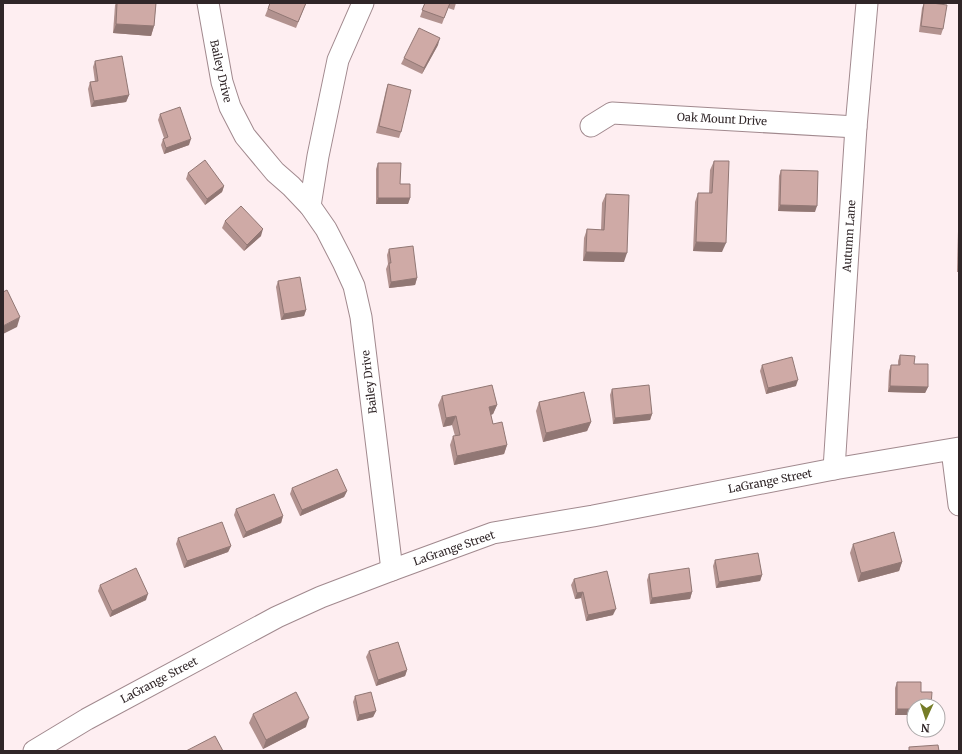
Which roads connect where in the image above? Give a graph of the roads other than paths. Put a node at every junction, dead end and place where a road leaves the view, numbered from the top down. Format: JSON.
{"nodes":[{"id":1,"x":208,"y":3,"type":"edge"},
{"id":2,"x":363,"y":3,"type":"edge"},
{"id":3,"x":867,"y":3,"type":"edge"},
{"id":4,"x":591,"y":126,"type":"dead end"},
{"id":5,"x":856,"y":126,"type":"junction"},
{"id":6,"x":310,"y":206,"type":"junction"},
{"id":7,"x":955,"y":449,"type":"edge"},
{"id":8,"x":834,"y":469,"type":"junction"},
{"id":9,"x":959,"y":505,"type":"edge"},
{"id":10,"x":392,"y":570,"type":"junction"},
{"id":11,"x":34,"y":751,"type":"edge"}],
"edges":[{"from":1,"to":6,"type":"street","name":"Bailey Drive"},
{"from":2,"to":6,"type":"street"},
{"from":3,"to":5,"type":"street","name":"Autumn Lane"},
{"from":4,"to":5,"type":"street","name":"Oak Mount Drive"},
{"from":5,"to":8,"type":"street","name":"Autumn Lane"},
{"from":6,"to":10,"type":"street","name":"Bailey Drive"},
{"from":7,"to":8,"type":"street","name":"LaGrange Street"},
{"from":7,"to":9,"type":"street"},
{"from":8,"to":10,"type":"street","name":"LaGrange Street"},
{"from":10,"to":11,"type":"street","name":"LaGrange Street"}]}
